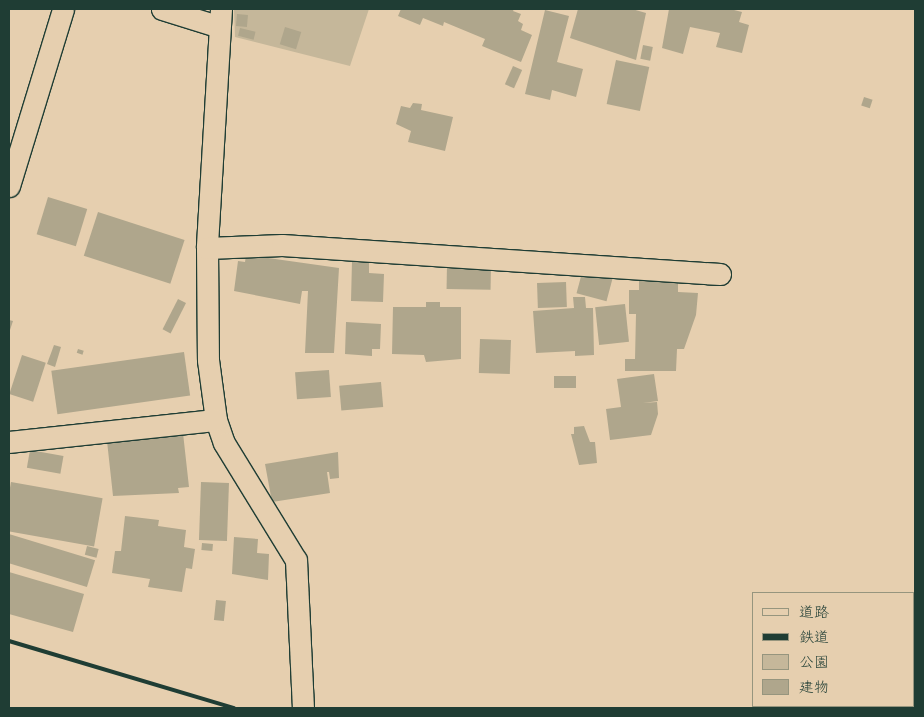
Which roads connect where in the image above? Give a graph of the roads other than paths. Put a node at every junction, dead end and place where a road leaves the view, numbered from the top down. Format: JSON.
{"nodes":[{"id":1,"x":63,"y":9,"type":"edge"},
{"id":2,"x":162,"y":9,"type":"edge"},
{"id":3,"x":219,"y":18,"type":"edge"},
{"id":4,"x":9,"y":186,"type":"edge"},
{"id":5,"x":207,"y":248,"type":"junction"},
{"id":6,"x":720,"y":274,"type":"dead end"},
{"id":7,"x":216,"y":420,"type":"junction"},
{"id":8,"x":9,"y":442,"type":"edge"},
{"id":9,"x":303,"y":708,"type":"edge"}],
"edges":[{"from":1,"to":4,"type":"street"},
{"from":2,"to":3,"type":"street"},
{"from":3,"to":5,"type":"street"},
{"from":5,"to":6,"type":"street"},
{"from":5,"to":7,"type":"street"},
{"from":7,"to":8,"type":"street"},
{"from":7,"to":9,"type":"street"}]}
